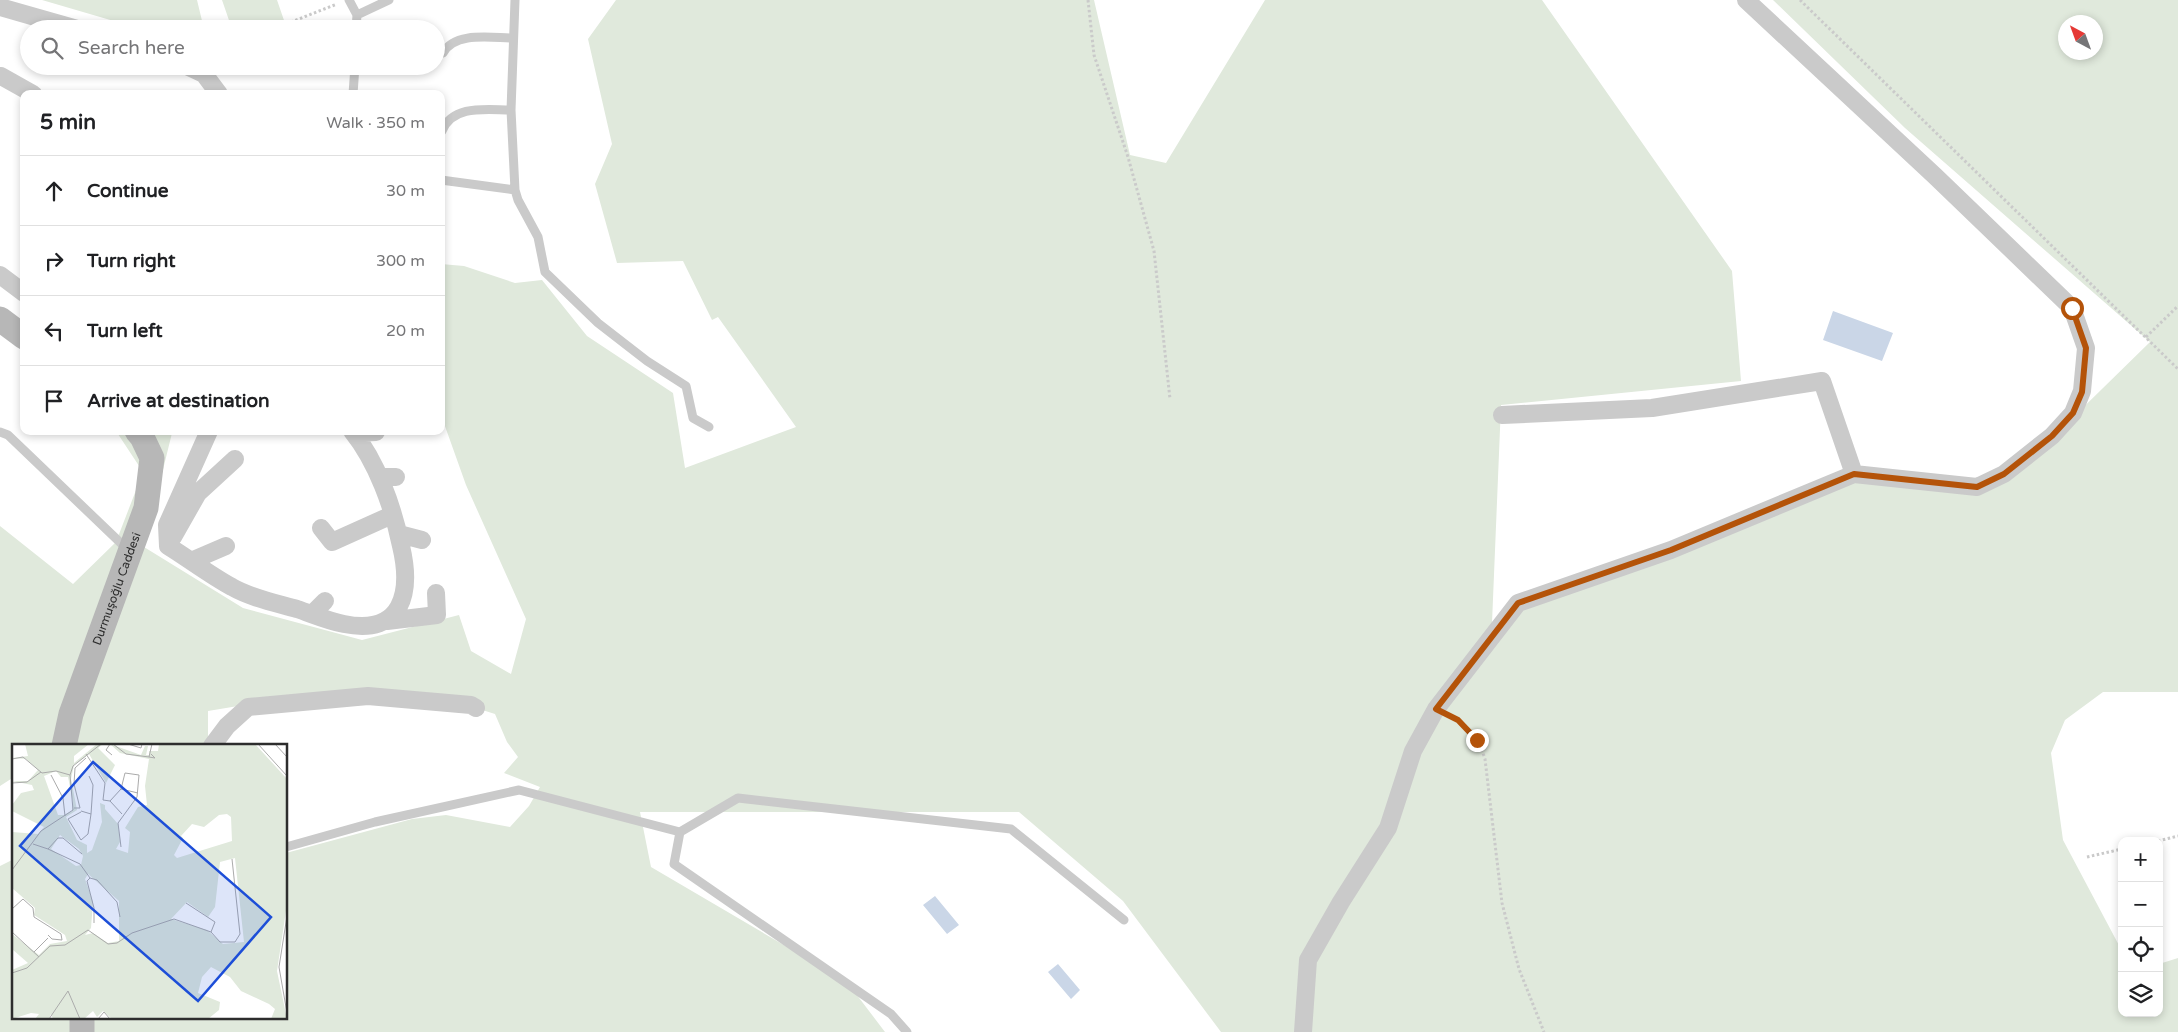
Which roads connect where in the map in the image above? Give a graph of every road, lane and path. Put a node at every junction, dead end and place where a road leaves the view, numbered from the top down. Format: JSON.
{"nodes":[{"id":1,"x":349,"y":0,"type":"edge"},
{"id":2,"x":389,"y":0,"type":"edge"},
{"id":3,"x":515,"y":0,"type":"edge"},
{"id":4,"x":1088,"y":0,"type":"edge"},
{"id":5,"x":1746,"y":0,"type":"edge"},
{"id":6,"x":1800,"y":0,"type":"edge"},
{"id":7,"x":338,"y":4,"type":"dead end"},
{"id":8,"x":0,"y":7,"type":"edge"},
{"id":9,"x":357,"y":16,"type":"junction"},
{"id":10,"x":46,"y":20,"type":"edge"},
{"id":11,"x":296,"y":20,"type":"edge"},
{"id":12,"x":357,"y":20,"type":"edge"},
{"id":13,"x":514,"y":38,"type":"junction"},
{"id":14,"x":445,"y":50,"type":"edge"},
{"id":15,"x":205,"y":75,"type":"edge"},
{"id":16,"x":354,"y":75,"type":"edge"},
{"id":17,"x":1,"y":76,"type":"dead end"},
{"id":18,"x":26,"y":90,"type":"edge"},
{"id":19,"x":216,"y":90,"type":"edge"},
{"id":20,"x":353,"y":90,"type":"edge"},
{"id":21,"x":511,"y":110,"type":"junction"},
{"id":22,"x":445,"y":126,"type":"edge"},
{"id":23,"x":445,"y":181,"type":"edge"},
{"id":24,"x":515,"y":190,"type":"junction"},
{"id":25,"x":0,"y":275,"type":"edge"},
{"id":26,"x":20,"y":290,"type":"edge"},
{"id":27,"x":2178,"y":306,"type":"edge"},
{"id":28,"x":0,"y":319,"type":"edge"},
{"id":29,"x":20,"y":334,"type":"edge"},
{"id":30,"x":2146,"y":337,"type":"junction"},
{"id":31,"x":2178,"y":369,"type":"edge"},
{"id":32,"x":1170,"y":399,"type":"dead end"},
{"id":33,"x":1502,"y":415,"type":"dead end"},
{"id":34,"x":709,"y":427,"type":"dead end"},
{"id":35,"x":0,"y":432,"type":"edge"},
{"id":36,"x":144,"y":435,"type":"edge"},
{"id":37,"x":207,"y":435,"type":"edge"},
{"id":38,"x":355,"y":435,"type":"edge"},
{"id":39,"x":235,"y":459,"type":"dead end"},
{"id":40,"x":1854,"y":474,"type":"junction"},
{"id":41,"x":379,"y":477,"type":"junction"},
{"id":42,"x":396,"y":478,"type":"dead end"},
{"id":43,"x":392,"y":514,"type":"junction"},
{"id":44,"x":321,"y":528,"type":"dead end"},
{"id":45,"x":399,"y":534,"type":"junction"},
{"id":46,"x":422,"y":540,"type":"dead end"},
{"id":47,"x":168,"y":546,"type":"junction"},
{"id":48,"x":226,"y":546,"type":"dead end"},
{"id":49,"x":130,"y":552,"type":"junction"},
{"id":50,"x":192,"y":561,"type":"junction"},
{"id":51,"x":277,"y":588,"type":"dead end"},
{"id":52,"x":436,"y":592,"type":"dead end"},
{"id":53,"x":258,"y":597,"type":"junction"},
{"id":54,"x":325,"y":601,"type":"dead end"},
{"id":55,"x":312,"y":614,"type":"junction"},
{"id":56,"x":387,"y":621,"type":"junction"},
{"id":57,"x":476,"y":708,"type":"dead end"},
{"id":58,"x":1436,"y":709,"type":"junction"},
{"id":59,"x":64,"y":744,"type":"edge"},
{"id":60,"x":214,"y":744,"type":"edge"},
{"id":61,"x":680,"y":832,"type":"junction"},
{"id":62,"x":2178,"y":836,"type":"edge"},
{"id":63,"x":2163,"y":840,"type":"edge"},
{"id":64,"x":288,"y":846,"type":"edge"},
{"id":65,"x":2118,"y":850,"type":"edge"},
{"id":66,"x":2087,"y":857,"type":"dead end"},
{"id":67,"x":1124,"y":920,"type":"dead end"},
{"id":68,"x":906,"y":1032,"type":"edge"},
{"id":69,"x":1303,"y":1032,"type":"edge"},
{"id":70,"x":1544,"y":1032,"type":"edge"}],
"edges":[{"from":1,"to":9,"type":"lane"},
{"from":2,"to":9,"type":"lane"},
{"from":3,"to":13,"type":"lane"},
{"from":4,"to":32,"type":"path"},
{"from":5,"to":40,"type":"street"},
{"from":6,"to":30,"type":"path"},
{"from":7,"to":11,"type":"path"},
{"from":8,"to":10,"type":"street"},
{"from":9,"to":12,"type":"lane"},
{"from":13,"to":14,"type":"lane"},
{"from":13,"to":21,"type":"lane"},
{"from":15,"to":19,"type":"street"},
{"from":16,"to":20,"type":"lane"},
{"from":17,"to":18,"type":"street"},
{"from":21,"to":22,"type":"lane"},
{"from":21,"to":24,"type":"lane"},
{"from":23,"to":24,"type":"lane"},
{"from":24,"to":34,"type":"lane"},
{"from":25,"to":26,"type":"street"},
{"from":27,"to":30,"type":"path"},
{"from":28,"to":29,"type":"street"},
{"from":30,"to":31,"type":"path"},
{"from":33,"to":40,"type":"street"},
{"from":35,"to":49,"type":"lane"},
{"from":36,"to":49,"type":"street","name":"Durmuşoğlu Caddesi"},
{"from":37,"to":47,"type":"street"},
{"from":38,"to":41,"type":"street"},
{"from":39,"to":47,"type":"street"},
{"from":40,"to":58,"type":"street"},
{"from":41,"to":42,"type":"street"},
{"from":41,"to":43,"type":"street"},
{"from":43,"to":44,"type":"street"},
{"from":43,"to":45,"type":"street"},
{"from":45,"to":46,"type":"street"},
{"from":45,"to":56,"type":"street"},
{"from":47,"to":50,"type":"street"},
{"from":48,"to":50,"type":"street"},
{"from":49,"to":59,"type":"street","name":"Durmuşoğlu Caddesi"},
{"from":50,"to":53,"type":"street"},
{"from":51,"to":53,"type":"street"},
{"from":52,"to":56,"type":"street"},
{"from":53,"to":55,"type":"street"},
{"from":54,"to":55,"type":"street"},
{"from":55,"to":56,"type":"street"},
{"from":57,"to":60,"type":"street"},
{"from":58,"to":69,"type":"street"},
{"from":58,"to":70,"type":"path"},
{"from":61,"to":64,"type":"lane"},
{"from":61,"to":67,"type":"lane"},
{"from":61,"to":68,"type":"lane"},
{"from":62,"to":63,"type":"path"},
{"from":65,"to":66,"type":"path"}]}
